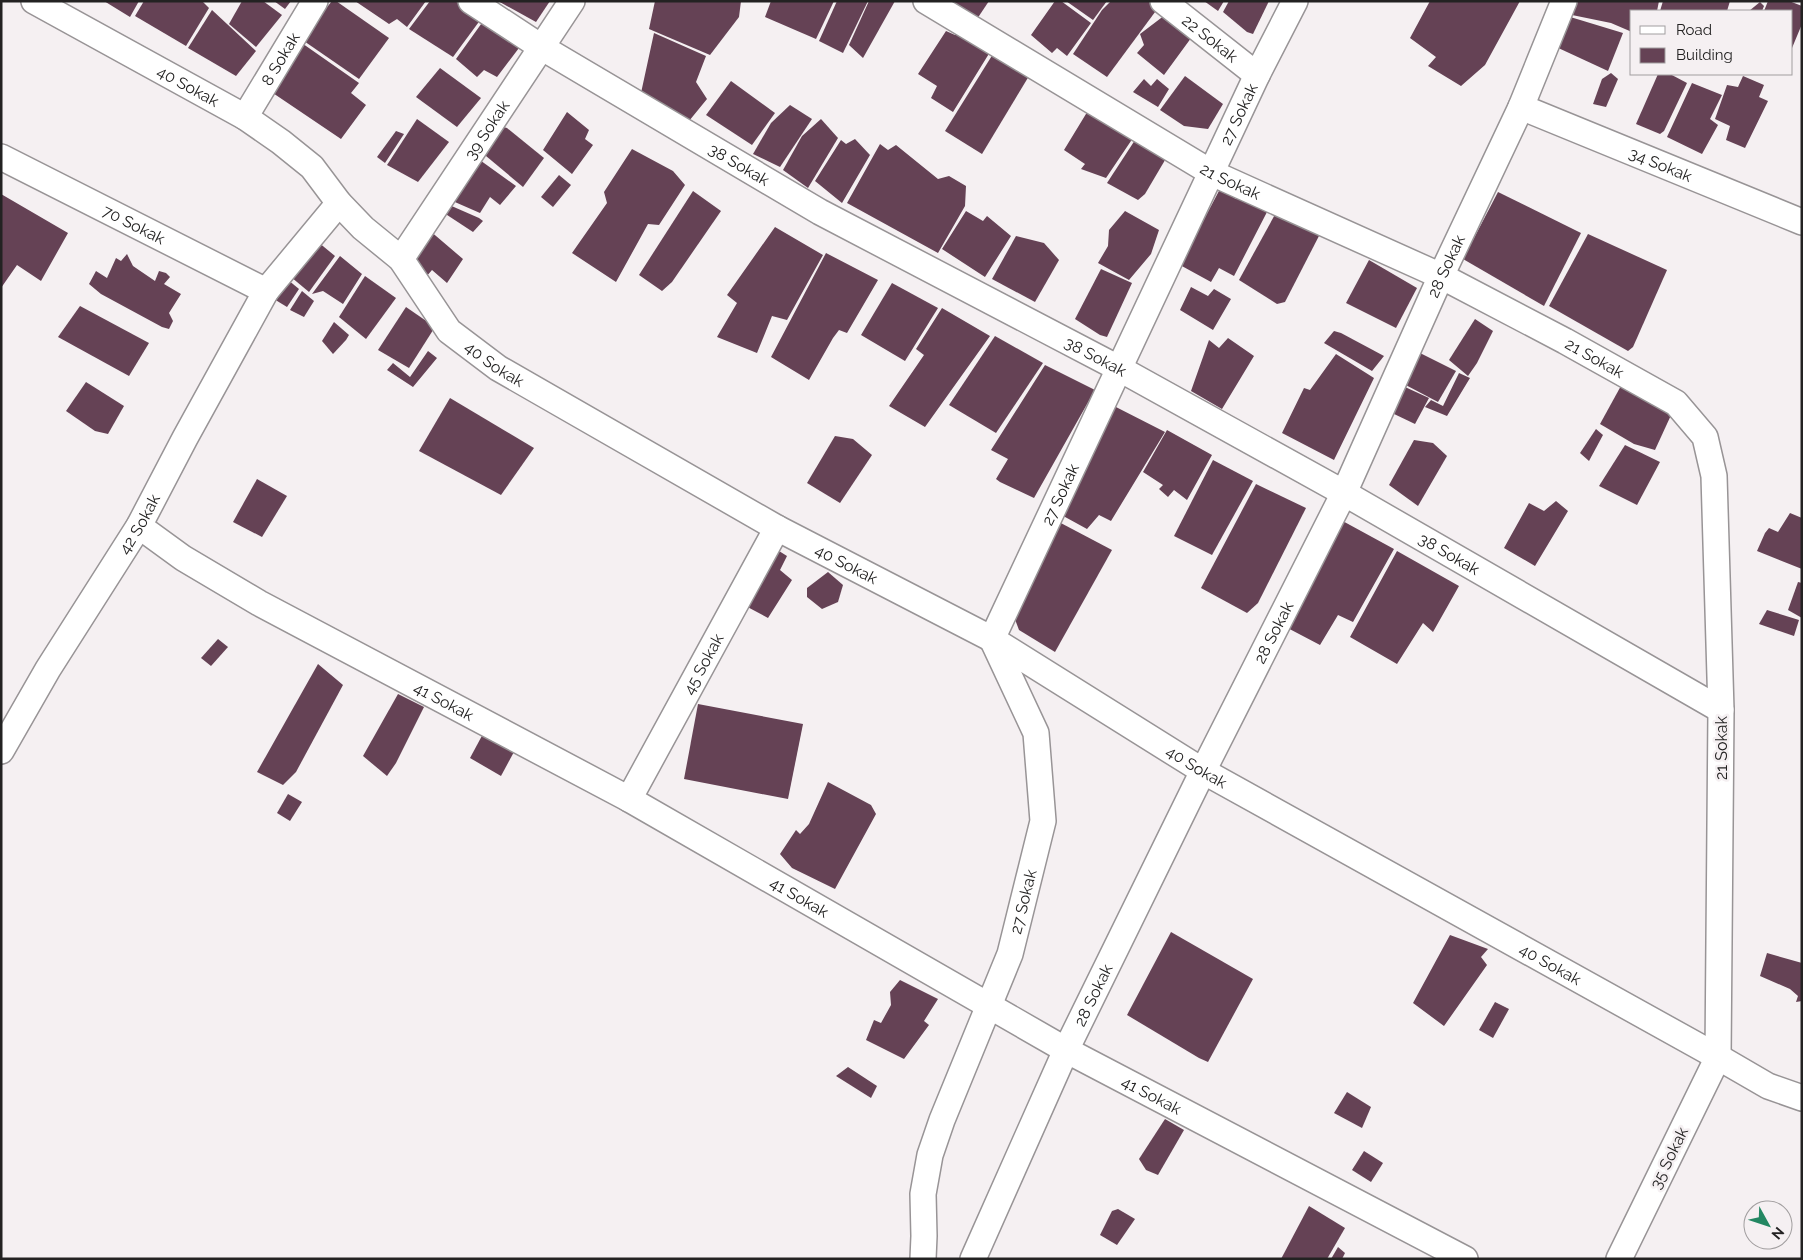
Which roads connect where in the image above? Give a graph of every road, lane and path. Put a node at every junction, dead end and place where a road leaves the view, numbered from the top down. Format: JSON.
{"nodes":[{"id":1,"x":34,"y":1,"type":"edge"},
{"id":2,"x":315,"y":1,"type":"edge"},
{"id":3,"x":471,"y":1,"type":"edge"},
{"id":4,"x":572,"y":1,"type":"edge"},
{"id":5,"x":926,"y":1,"type":"edge"},
{"id":6,"x":1163,"y":1,"type":"edge"},
{"id":7,"x":1295,"y":1,"type":"edge"},
{"id":8,"x":1564,"y":1,"type":"edge"},
{"id":9,"x":541,"y":47,"type":"junction"},
{"id":10,"x":1258,"y":75,"type":"junction"},
{"id":11,"x":1521,"y":107,"type":"junction"},
{"id":12,"x":245,"y":117,"type":"junction"},
{"id":13,"x":1,"y":157,"type":"edge"},
{"id":14,"x":1212,"y":173,"type":"junction"},
{"id":15,"x":339,"y":203,"type":"junction"},
{"id":16,"x":1802,"y":222,"type":"edge"},
{"id":17,"x":401,"y":259,"type":"junction"},
{"id":18,"x":1441,"y":276,"type":"junction"},
{"id":19,"x":266,"y":291,"type":"junction"},
{"id":20,"x":1120,"y":369,"type":"junction"},
{"id":21,"x":1344,"y":492,"type":"junction"},
{"id":22,"x":140,"y":526,"type":"junction"},
{"id":23,"x":777,"y":528,"type":"junction"},
{"id":24,"x":992,"y":639,"type":"junction"},
{"id":25,"x":1721,"y":710,"type":"junction"},
{"id":26,"x":1,"y":751,"type":"edge"},
{"id":27,"x":1203,"y":771,"type":"junction"},
{"id":28,"x":628,"y":799,"type":"junction"},
{"id":29,"x":988,"y":1006,"type":"junction"},
{"id":30,"x":1066,"y":1050,"type":"junction"},
{"id":31,"x":1718,"y":1057,"type":"junction"},
{"id":32,"x":1802,"y":1098,"type":"edge"},
{"id":33,"x":923,"y":1259,"type":"edge"},
{"id":34,"x":974,"y":1259,"type":"edge"},
{"id":35,"x":1465,"y":1259,"type":"edge"},
{"id":36,"x":1619,"y":1259,"type":"edge"}],
"edges":[{"from":1,"to":12,"type":"street","name":"40 Sokak"},
{"from":2,"to":12,"type":"street","name":"8 Sokak"},
{"from":3,"to":9,"type":"street","name":"38 Sokak"},
{"from":4,"to":9,"type":"street","name":"39 Sokak"},
{"from":5,"to":14,"type":"street","name":"21 Sokak"},
{"from":6,"to":10,"type":"street","name":"22 Sokak"},
{"from":7,"to":10,"type":"street","name":"27 Sokak"},
{"from":8,"to":11,"type":"street","name":"28 Sokak"},
{"from":9,"to":17,"type":"street","name":"39 Sokak"},
{"from":9,"to":20,"type":"street","name":"38 Sokak"},
{"from":10,"to":14,"type":"street","name":"27 Sokak"},
{"from":11,"to":16,"type":"street","name":"34 Sokak"},
{"from":11,"to":18,"type":"street","name":"28 Sokak"},
{"from":12,"to":15,"type":"street","name":"40 Sokak"},
{"from":13,"to":19,"type":"street","name":"70 Sokak"},
{"from":14,"to":18,"type":"street","name":"21 Sokak"},
{"from":14,"to":20,"type":"street","name":"27 Sokak"},
{"from":15,"to":17,"type":"street","name":"40 Sokak"},
{"from":15,"to":19,"type":"street","name":"42 Sokak"},
{"from":17,"to":23,"type":"street","name":"40 Sokak"},
{"from":18,"to":21,"type":"street","name":"28 Sokak"},
{"from":18,"to":25,"type":"street","name":"21 Sokak"},
{"from":19,"to":22,"type":"street","name":"42 Sokak"},
{"from":20,"to":21,"type":"street","name":"38 Sokak"},
{"from":20,"to":24,"type":"street","name":"27 Sokak"},
{"from":21,"to":25,"type":"street","name":"38 Sokak"},
{"from":21,"to":27,"type":"street","name":"28 Sokak"},
{"from":22,"to":26,"type":"street","name":"42 Sokak"},
{"from":22,"to":28,"type":"street","name":"41 Sokak"},
{"from":23,"to":24,"type":"street","name":"40 Sokak"},
{"from":23,"to":28,"type":"street","name":"45 Sokak"},
{"from":24,"to":27,"type":"street","name":"40 Sokak"},
{"from":24,"to":29,"type":"street","name":"27 Sokak"},
{"from":25,"to":31,"type":"street","name":"21 Sokak"},
{"from":27,"to":30,"type":"street","name":"28 Sokak"},
{"from":27,"to":31,"type":"street","name":"40 Sokak"},
{"from":28,"to":29,"type":"street","name":"41 Sokak"},
{"from":29,"to":30,"type":"street","name":"41 Sokak"},
{"from":29,"to":33,"type":"street","name":"27 Sokak"},
{"from":30,"to":34,"type":"street","name":"28 Sokak"},
{"from":30,"to":35,"type":"street","name":"41 Sokak"},
{"from":31,"to":32,"type":"street","name":"40 Sokak"},
{"from":31,"to":36,"type":"street","name":"35 Sokak"}]}
